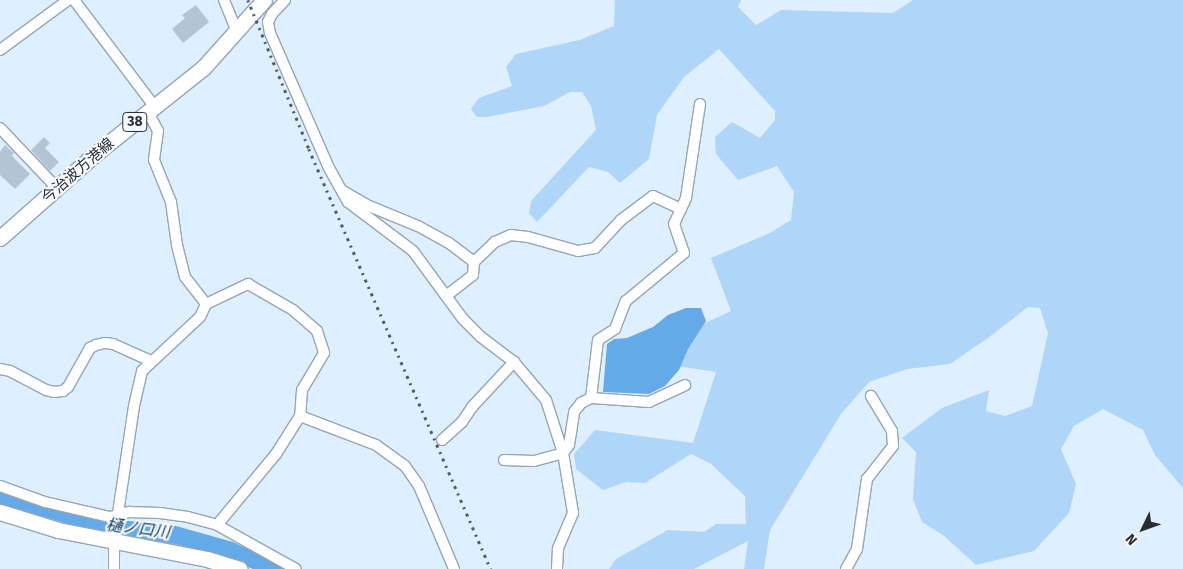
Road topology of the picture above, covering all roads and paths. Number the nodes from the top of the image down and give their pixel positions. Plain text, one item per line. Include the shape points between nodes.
1 (68, 0) edge
2 (74, 0) edge
3 (224, 0) edge
4 (264, 0) edge
5 (285, 0) edge
6 (237, 32) junction
7 (0, 50) edge
8 (700, 104) dead end
9 (151, 109) junction
10 (0, 128) edge
11 (58, 188) junction
12 (342, 190) junction
13 (681, 209) junction
14 (0, 238) edge
15 (474, 262) junction
16 (446, 296) junction
17 (206, 304) junction
18 (151, 362) junction
19 (514, 362) junction
20 (0, 369) edge
21 (685, 385) dead end
22 (871, 396) dead end
23 (591, 398) junction
24 (300, 416) junction
25 (442, 440) dead end
26 (563, 453) junction
27 (504, 460) dead end
28 (0, 486) edge
29 (0, 512) edge
30 (118, 517) junction
31 (217, 525) junction
32 (114, 537) junction
33 (114, 569) edge
34 (239, 569) edge
35 (296, 569) edge
36 (454, 569) edge
37 (557, 569) edge
38 (846, 569) edge

1 - 7 street
2 - 9 street
3 - 6 street
4 - 6 main road, 今治波方港線 / 38
5 - 12 street via 268,22 270,33 329,168
6 - 9 main road, 今治波方港線 / 38 via 204,67
8 - 13 street via 686,198
9 - 11 main road, 今治波方港線 / 38
9 - 17 street via 158,131 154,160 171,202 185,277
10 - 11 street
11 - 14 main road, 今治波方港線 / 38
12 - 15 street via 369,206 418,226
12 - 16 street via 348,202 413,252
13 - 15 street via 653,196 621,220 595,248 578,251 511,235 495,242
13 - 23 street via 674,224 684,253 626,301 615,329 598,340
15 - 16 street via 473,275
16 - 19 street via 462,319
17 - 18 street via 200,317
17 - 24 street via 248,284 293,310 317,331 324,353 302,390
18 - 20 street via 113,344 96,344 90,348 68,387 54,392
18 - 30 street via 138,381
19 - 25 street
19 - 26 street via 546,400
21 - 23 street via 649,402
22 - 38 street via 892,432 893,446 867,479 857,549
23 - 26 street via 574,412 570,445
24 - 31 street via 276,454
24 - 36 street via 376,445 406,466 419,486
26 - 27 street via 534,461
26 - 37 street via 573,513 558,549
28 - 30 street via 45,502
29 - 32 main road via 58,530
30 - 31 street via 130,512 160,512
30 - 32 street
31 - 35 street
32 - 33 street
32 - 34 main road

